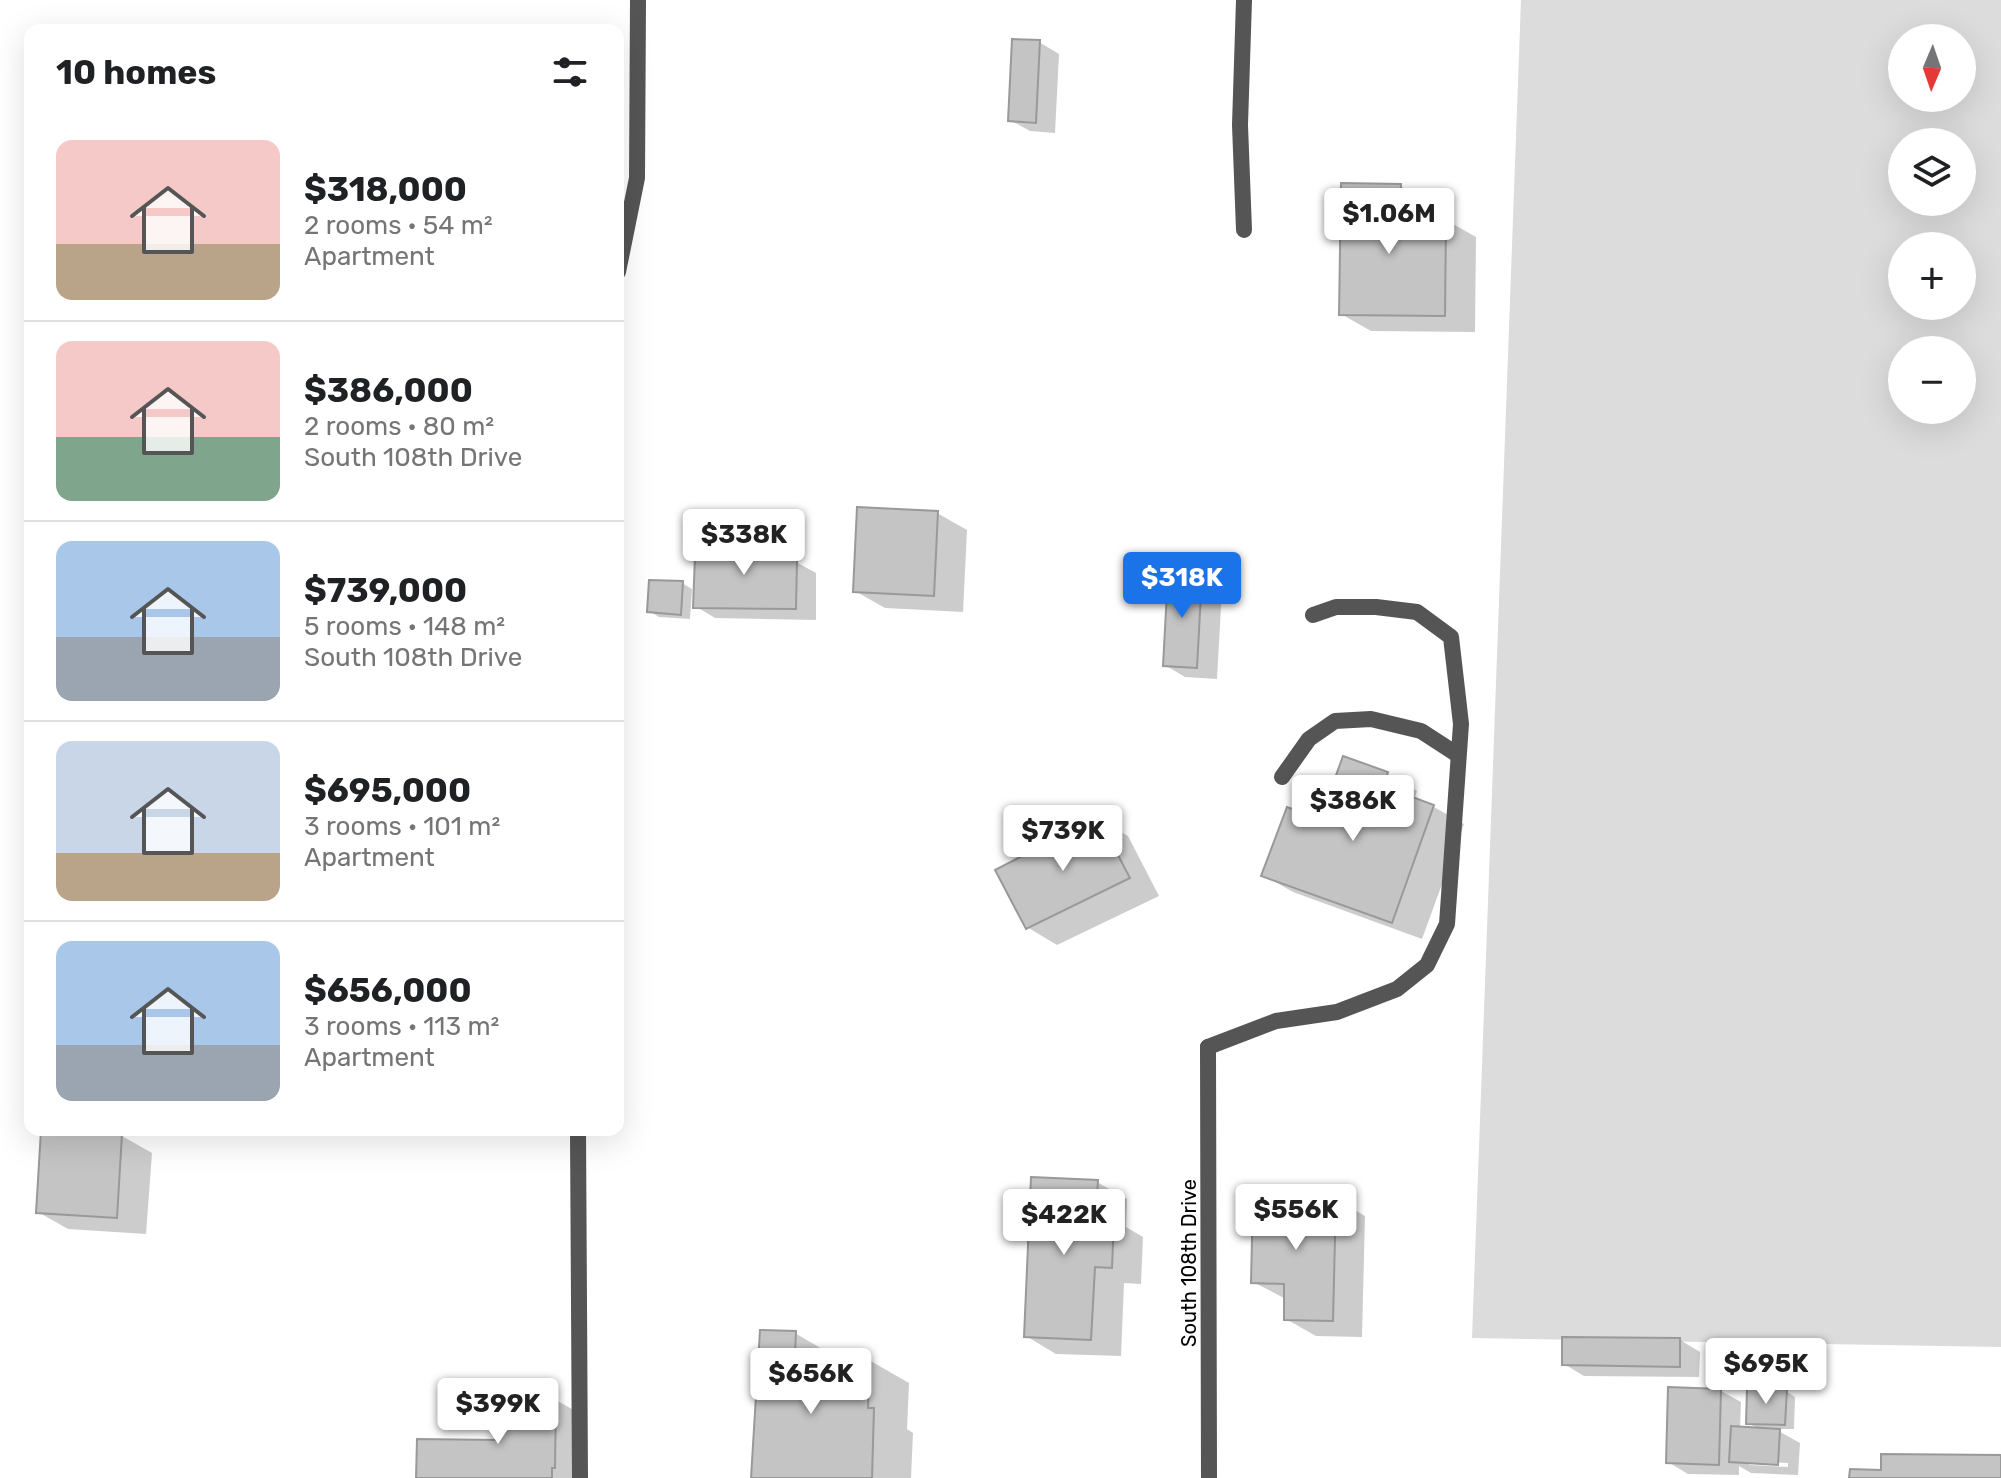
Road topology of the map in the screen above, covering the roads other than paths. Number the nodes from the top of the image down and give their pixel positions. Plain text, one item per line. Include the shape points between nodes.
1 (638, 0) edge
2 (1244, 0) edge
3 (1244, 230) dead end
4 (624, 242) edge
5 (1313, 615) dead end
6 (1458, 755) junction
7 (1282, 777) dead end
8 (578, 1136) edge
9 (580, 1478) edge
10 (1209, 1478) edge

1 - 4 street via 637,178
2 - 3 street
5 - 6 street via 1336,607 1417,612 1451,637 1461,724
6 - 7 street via 1421,731 1371,719 1335,721 1309,739
6 - 10 street, South 108th Drive via 1447,924 1427,965 1397,989 1337,1012 1276,1021 1208,1047
8 - 9 street

